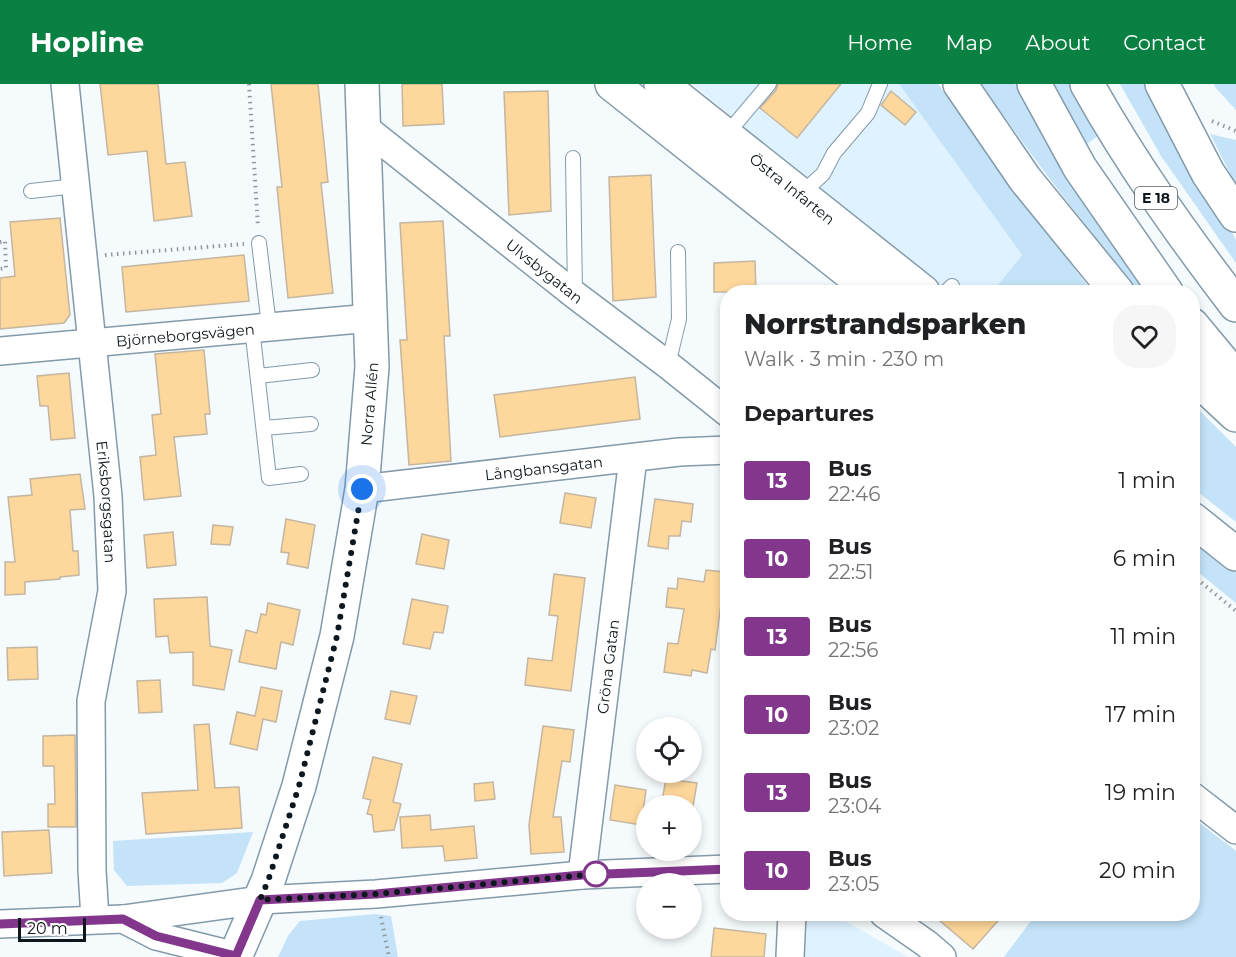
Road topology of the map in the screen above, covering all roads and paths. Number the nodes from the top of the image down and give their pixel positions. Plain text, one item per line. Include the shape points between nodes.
1 (66, 84) edge
2 (249, 84) edge
3 (362, 84) edge
4 (612, 84) edge
5 (661, 84) edge
6 (769, 84) edge
7 (880, 84) edge
8 (960, 84) edge
9 (1034, 84) edge
10 (1087, 84) edge
11 (1162, 84) edge
12 (364, 127) junction
13 (726, 135) junction
14 (573, 158) dead end
15 (76, 186) junction
16 (31, 191) dead end
17 (789, 206) junction
18 (1236, 215) edge
19 (0, 242) edge
20 (259, 243) junction
21 (678, 252) dead end
22 (82, 257) junction
23 (0, 269) edge
24 (867, 285) edge
25 (931, 285) edge
26 (1111, 285) edge
27 (1161, 285) edge
28 (575, 295) junction
29 (1236, 305) edge
30 (370, 318) junction
31 (261, 327) junction
32 (1200, 335) edge
33 (92, 344) junction
34 (0, 351) edge
35 (668, 365) junction
36 (312, 370) dead end
37 (258, 376) junction
38 (1236, 378) edge
39 (1200, 381) edge
40 (720, 407) edge
41 (1236, 415) edge
42 (311, 424) dead end
43 (264, 429) junction
44 (720, 450) edge
45 (633, 458) junction
46 (301, 474) dead end
47 (362, 489) junction
48 (1200, 525) edge
49 (1236, 554) edge
50 (1200, 582) edge
51 (1236, 611) edge
52 (1200, 802) edge
53 (1236, 831) edge
54 (720, 869) edge
55 (582, 875) junction
56 (376, 894) junction
57 (260, 900) junction
58 (95, 919) junction
59 (123, 919) junction
60 (792, 921) edge
61 (893, 921) edge
62 (0, 924) edge
63 (156, 936) junction
64 (179, 957) edge
65 (236, 957) edge
66 (389, 957) edge
67 (790, 957) edge
68 (942, 957) edge

1 - 15 street, Eriksborgsgatan via 65,133
2 - 20 path
3 - 12 main road, Norra Allén
4 - 17 main road, Östra Infarten
5 - 13 main road, Östra Infarten
6 - 13 lane
7 - 17 lane via 868,113 834,153 823,174
8 - 26 main road via 1025,179
9 - 27 main road, E 18 via 1080,168
10 - 29 main road, E 18 via 1166,212
11 - 18 main road via 1208,173
12 - 28 street, Ulvsbygatan
12 - 30 main road, Norra Allén
13 - 17 main road, Östra Infarten
14 - 28 lane
15 - 16 lane
15 - 22 street, Eriksborgsgatan
17 - 24 main road, Östra Infarten
17 - 25 main road, Östra Infarten
19 - 23 path via 5,241 6,268
20 - 22 path
20 - 31 lane
21 - 35 lane via 679,319
22 - 33 street, Eriksborgsgatan
28 - 35 street, Ulvsbygatan
30 - 31 street, Björneborgsvägen
30 - 47 main road, Norra Allén via 372,368
31 - 33 street, Björneborgsvägen
31 - 37 lane
32 - 38 main road
33 - 34 street, Björneborgsvägen
33 - 58 street, Eriksborgsgatan via 108,496 112,591 91,701
35 - 40 street, Ulvsbygatan
36 - 37 lane
37 - 43 lane
39 - 41 main road
42 - 43 lane
43 - 46 lane via 269,478
44 - 45 street, Långbansgatan
45 - 47 street, Långbansgatan
45 - 55 street, Gröna Gatan
47 - 57 main road, Norra Allén via 334,647 299,786
48 - 49 main road
50 - 51 path
52 - 53 street
54 - 55 street
55 - 56 street
56 - 57 street
56 - 66 path
57 - 59 street
57 - 65 main road, Norra Allén
58 - 59 street
58 - 62 street
59 - 63 street
60 - 67 street
61 - 68 street
63 - 64 street
63 - 65 street

